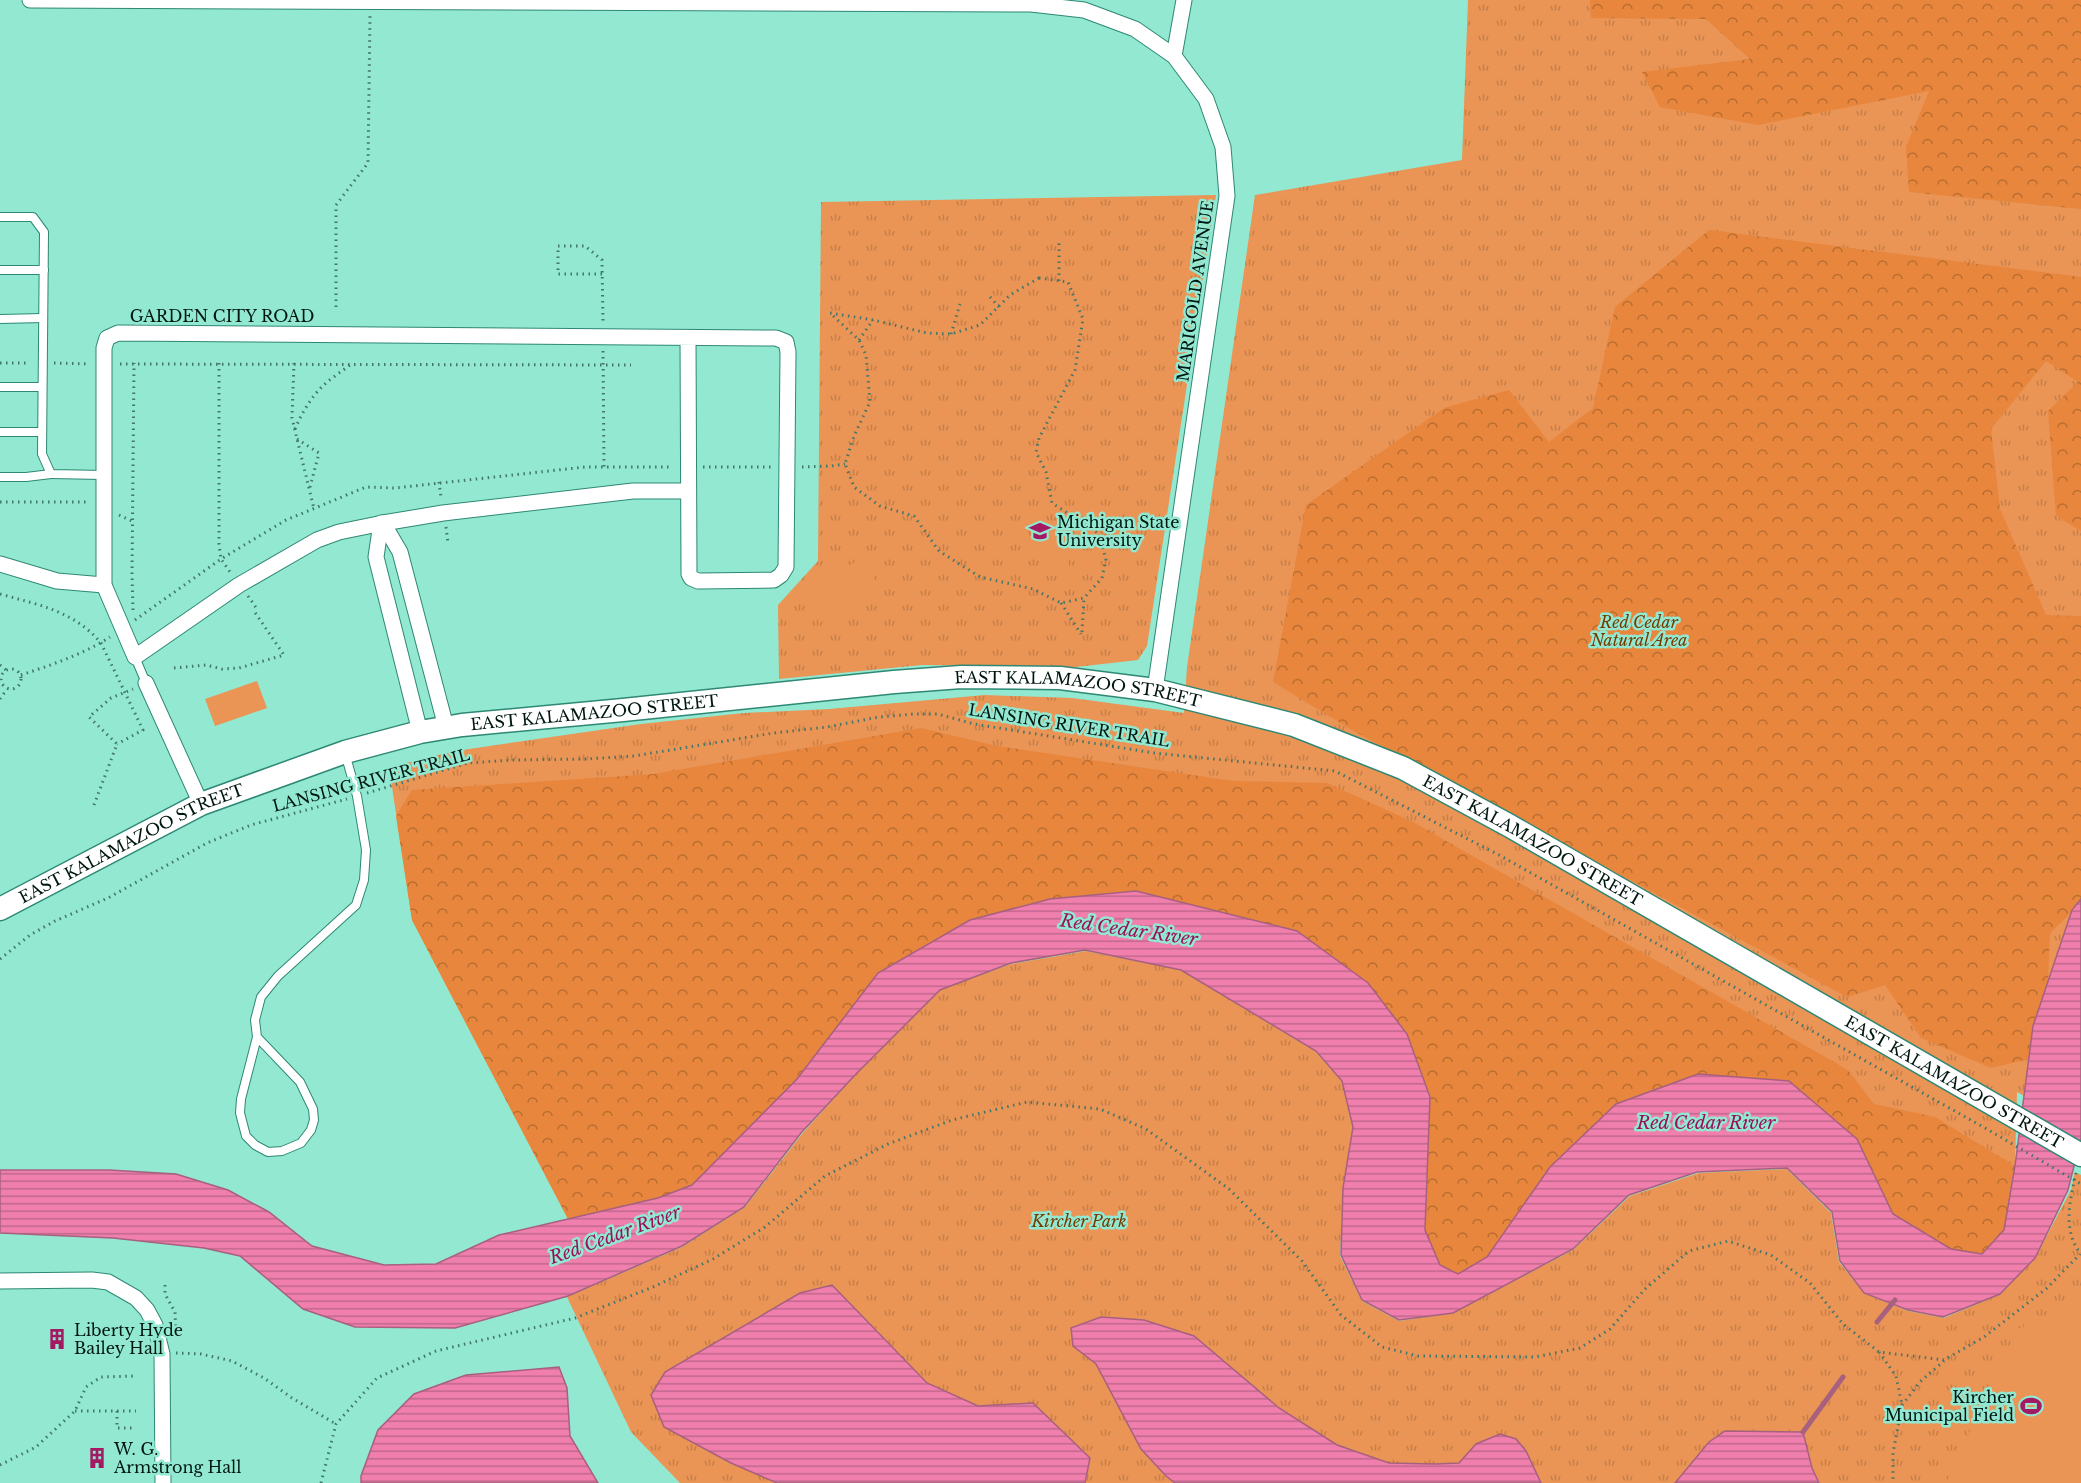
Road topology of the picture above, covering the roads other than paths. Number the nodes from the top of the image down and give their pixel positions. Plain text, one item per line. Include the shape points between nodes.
1 (30, 0) edge
2 (1184, 0) edge
3 (375, 1) edge
4 (1174, 56) junction
5 (0, 217) edge
6 (0, 270) edge
7 (44, 270) junction
8 (43, 318) junction
9 (0, 319) edge
10 (688, 338) junction
11 (0, 387) edge
12 (42, 387) junction
13 (0, 432) edge
14 (42, 432) junction
15 (51, 474) junction
16 (103, 475) junction
17 (0, 477) edge
18 (688, 491) junction
19 (382, 523) junction
20 (0, 564) edge
21 (104, 585) junction
22 (135, 657) junction
23 (146, 683) joint
24 (1155, 690) junction
25 (446, 727) junction
26 (420, 732) junction
27 (345, 752) junction
28 (201, 804) junction
29 (0, 909) edge
30 (257, 1037) junction
31 (2080, 1160) edge
32 (0, 1281) edge
33 (164, 1483) edge

1 - 3 street, MARIGOLD AVENUE
2 - 4 street
3 - 4 street, MARIGOLD AVENUE via 1031,4 1084,10 1135,28
4 - 24 street, MARIGOLD AVENUE via 1206,99 1224,147 1227,196
5 - 7 lane via 33,217 44,232
6 - 7 lane
7 - 8 lane
8 - 9 lane
8 - 12 lane
10 - 16 street, GARDEN CITY ROAD via 118,333 107,338 104,348
10 - 18 street
10 - 18 street, GARDEN CITY ROAD via 776,338 786,342 786,567 782,575 774,580 698,582 691,578
11 - 12 lane
12 - 14 lane
13 - 14 lane
14 - 15 lane via 42,454
15 - 16 lane
15 - 17 lane
16 - 21 street, GARDEN CITY ROAD
18 - 19 street via 633,491
19 - 22 street via 317,540 239,585
19 - 25 street via 400,552
19 - 26 street via 376,557
20 - 21 street via 57,582
21 - 22 street, GARDEN CITY ROAD
22 - 23 lane
23 - 28 street
24 - 25 street, EAST KALAMAZOO STREET via 1060,678 961,677
24 - 31 street, EAST KALAMAZOO STREET via 1294,725 1403,768 1972,1093
25 - 26 street, EAST KALAMAZOO STREET
26 - 27 street, EAST KALAMAZOO STREET
27 - 28 street, EAST KALAMAZOO STREET
27 - 30 lane via 366,850 364,880 356,904 278,976 261,997 255,1020
28 - 29 street, EAST KALAMAZOO STREET
30 - 30 lane via 300,1082 313,1109 311,1130 301,1143 282,1151 268,1152 255,1145 246,1136 240,1113
32 - 33 street via 108,1282 123,1288 147,1310 160,1342

